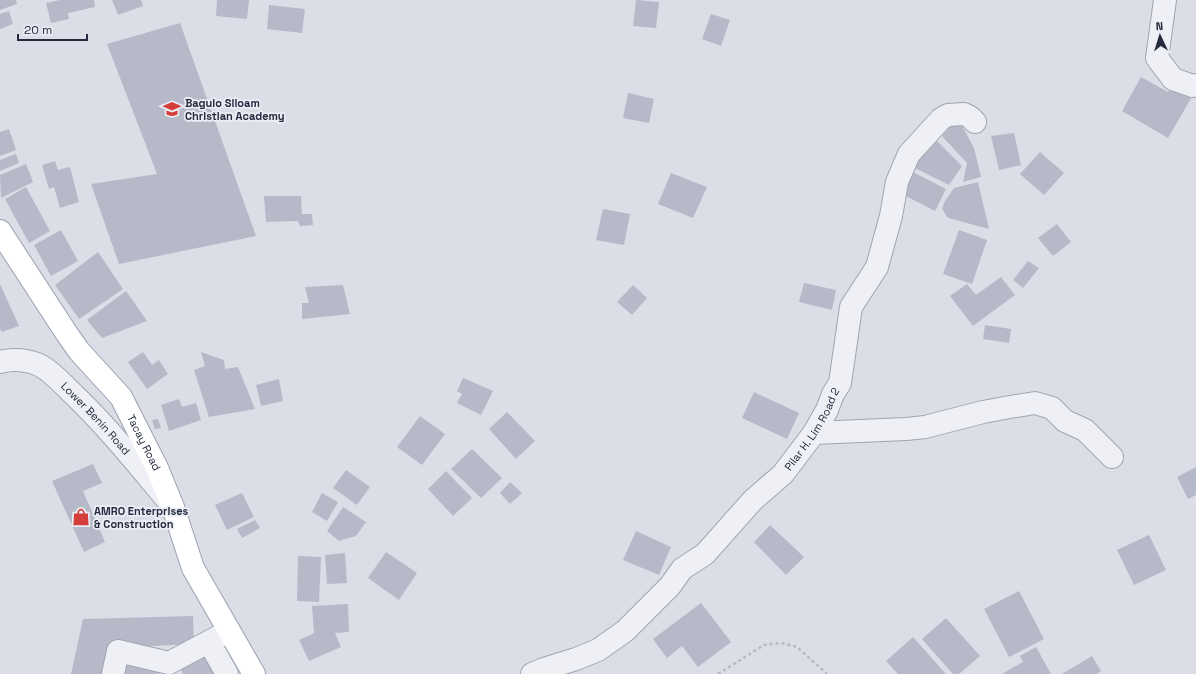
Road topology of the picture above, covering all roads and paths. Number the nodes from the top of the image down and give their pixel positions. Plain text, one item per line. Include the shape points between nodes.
1 (1165, 0) edge
2 (1196, 85) edge
3 (975, 122) dead end
4 (0, 231) edge
5 (0, 362) edge
6 (814, 433) junction
7 (1112, 457) dead end
8 (173, 507) junction
9 (229, 631) junction
10 (209, 642) junction
11 (172, 668) edge
12 (113, 674) edge
13 (227, 674) edge
14 (254, 674) edge
15 (532, 674) edge
16 (718, 674) edge
17 (827, 674) edge

1 - 2 street via 1157,58 1173,79
3 - 6 street, Pilar H. Lim Road 2 via 964,114 948,115 941,119 909,154 897,182 877,267 851,307 840,383
4 - 8 main road, Tacay Road via 67,334 121,397 157,468
5 - 8 street, Lower Benin Road via 27,361 42,366 88,408
6 - 7 street via 926,427 983,412 1035,403 1052,408 1065,421 1085,430
6 - 15 street, Pilar H. Lim Road 2 via 783,474 753,500 705,554 682,569 670,586 625,631 598,650
8 - 9 main road, Tacay Road via 193,568
9 - 10 street
9 - 14 main road, Tacay Road
10 - 11 street
10 - 13 street
11 - 12 street via 118,651
16 - 17 path via 764,645 781,643 797,647

